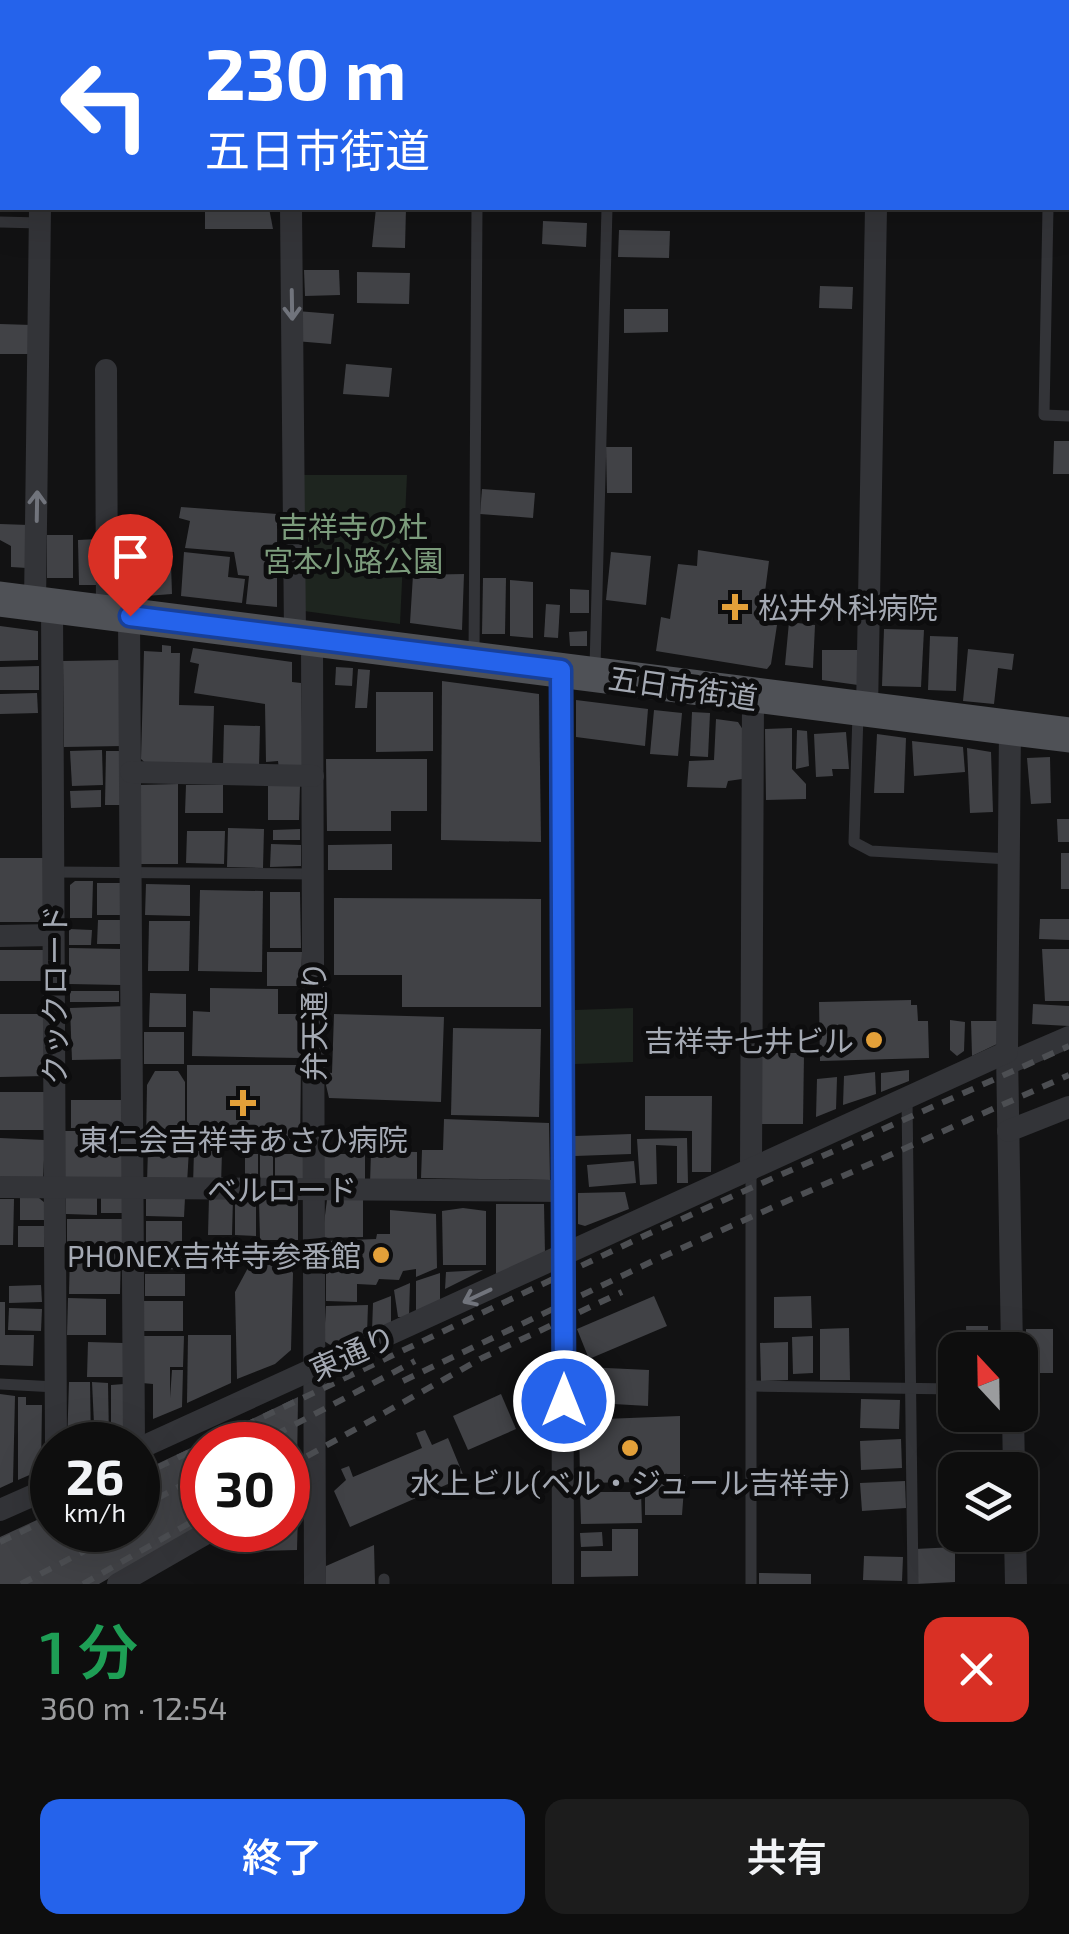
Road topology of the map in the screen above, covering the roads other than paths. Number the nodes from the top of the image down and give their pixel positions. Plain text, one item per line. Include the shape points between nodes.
1 (291, 210) edge
2 (477, 210) edge
3 (607, 210) edge
4 (876, 210) edge
5 (1048, 210) edge
6 (40, 215) edge
7 (0, 222) edge
8 (106, 370) dead end
9 (1069, 416) edge
10 (0, 599) edge
11 (43, 605) junction
12 (118, 614) junction
13 (304, 636) junction
14 (474, 659) junction
15 (578, 673) junction
16 (753, 696) junction
17 (862, 710) junction
18 (1010, 729) junction
19 (1069, 736) edge
20 (131, 772) junction
21 (312, 776) junction
22 (1012, 859) junction
23 (53, 872) junction
24 (132, 873) junction
25 (313, 874) junction
26 (54, 935) junction
27 (0, 936) edge
28 (1069, 1037) edge
29 (1006, 1058) junction
30 (906, 1096) junction
31 (1069, 1107) edge
32 (1008, 1131) junction
33 (751, 1169) junction
34 (0, 1188) edge
35 (55, 1188) junction
36 (136, 1188) junction
37 (314, 1190) junction
38 (564, 1191) junction
39 (565, 1254) junction
40 (1012, 1332) edge
41 (314, 1368) junction
42 (0, 1384) edge
43 (56, 1386) junction
44 (752, 1386) junction
45 (913, 1388) junction
46 (938, 1389) edge
47 (56, 1422) edge
48 (136, 1422) edge
49 (160, 1436) edge
50 (314, 1471) junction
51 (310, 1473) edge
52 (30, 1497) edge
53 (0, 1510) edge
54 (180, 1548) edge
55 (1015, 1552) edge
56 (118, 1584) edge
57 (315, 1584) edge
58 (563, 1584) edge
59 (751, 1584) edge
60 (913, 1584) edge
61 (1016, 1584) edge

1 -> 13 street, 弁天通り
2 - 14 lane
3 - 15 lane
4 - 17 street
5 - 9 lane via 1044,415
6 - 7 lane
11 -> 6 street, クックロード
8 - 12 street
10 - 11 main road, 五日市街道
11 - 12 main road, 五日市街道
11 - 23 street, クックロード
12 - 13 main road, 五日市街道
12 - 20 street
13 - 14 main road, 五日市街道
13 - 21 street, 弁天通り
14 - 15 main road, 五日市街道
15 - 16 main road, 五日市街道
15 - 38 street
16 - 17 main road, 五日市街道
16 - 33 street
17 - 18 main road, 五日市街道
17 - 22 lane via 854,842 872,851
18 - 19 main road, 五日市街道
18 - 22 street
20 - 21 street
20 - 24 street
21 - 25 street, 弁天通り
22 - 29 street
23 - 24 lane
23 - 26 street, クックロード
24 - 25 lane
24 - 36 street
25 - 37 street, 弁天通り
26 - 27 street
26 - 35 street, クックロード
28 - 29 street, 東通り
29 - 30 street, 東通り
29 - 32 street
30 - 33 street, 東通り
30 - 45 lane
31 - 32 street
32 - 40 street
33 - 39 street, 東通り
33 - 44 lane
34 - 35 street, ベルロード
35 - 36 street, ベルロード
35 - 43 street, クックロード
36 - 37 street, ベルロード
36 - 48 street
37 - 38 street, ベルロード
37 - 41 street, 弁天通り
38 - 39 street
39 -> 41 street, 東通り
39 - 58 street
41 - 49 street, 東通り
41 - 50 street, 弁天通り
42 - 43 lane
43 - 47 street, クックロード
44 - 45 lane
44 - 59 lane
45 - 46 lane
45 - 60 lane
50 - 51 street
50 - 57 street, 弁天通り
52 - 53 street
54 - 56 street
55 - 61 street

